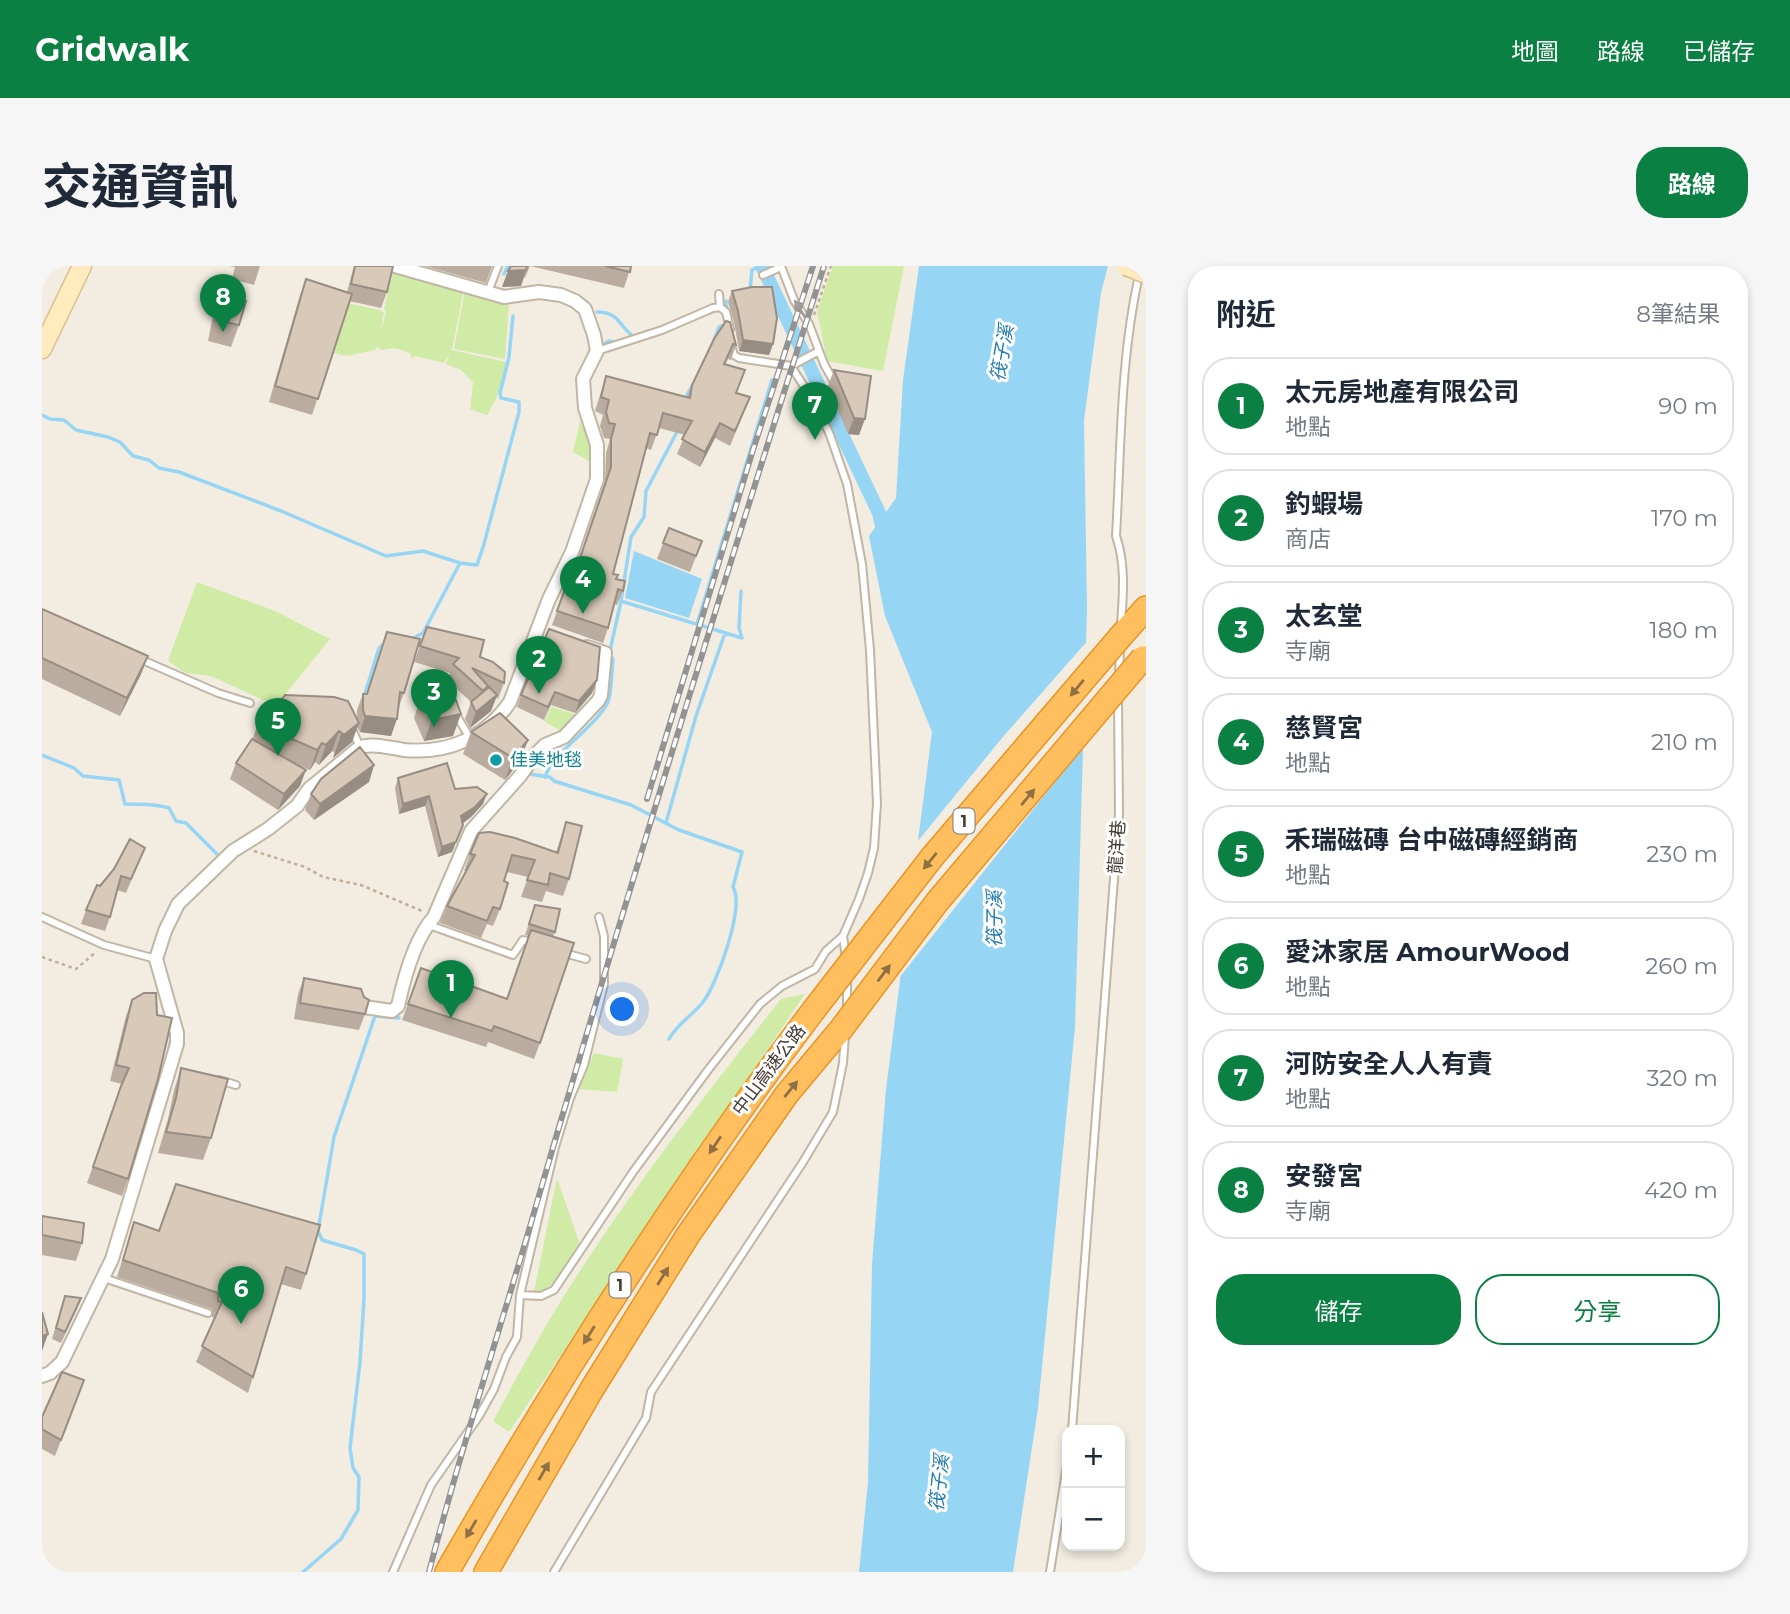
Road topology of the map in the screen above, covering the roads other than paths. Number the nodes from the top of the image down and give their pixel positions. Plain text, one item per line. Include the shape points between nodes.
1 (82, 266) edge
2 (395, 266) edge
3 (498, 266) edge
4 (781, 266) edge
5 (1126, 266) edge
6 (1141, 266) edge
7 (1146, 274) edge
8 (763, 275) dead end
9 (488, 292) junction
10 (42, 349) edge
11 (597, 351) junction
12 (818, 351) junction
13 (791, 366) junction
14 (834, 382) edge
15 (1146, 608) edge
16 (571, 641) edge
17 (135, 656) edge
18 (1144, 656) edge
19 (422, 682) dead end
20 (250, 704) dead end
21 (350, 720) edge
22 (470, 738) junction
23 (360, 747) junction
24 (599, 916) dead end
25 (42, 917) edge
26 (431, 920) junction
27 (842, 936) junction
28 (548, 948) edge
29 (561, 952) edge
30 (156, 959) junction
31 (586, 959) dead end
32 (364, 1007) edge
33 (171, 1065) junction
34 (184, 1069) edge
35 (210, 1077) edge
36 (236, 1085) dead end
37 (104, 1278) junction
38 (520, 1295) junction
39 (208, 1312) dead end
40 (42, 1376) edge
41 (1072, 1425) edge
42 (1063, 1488) edge
43 (393, 1572) edge
44 (447, 1572) edge
45 (485, 1572) edge
46 (554, 1572) edge
47 (1050, 1572) edge

1 - 10 main road
2 - 9 street
3 - 9 lane
4 - 8 lane
12 -> 4 lane
5 - 7 main road, bridge
6 - 41 lane, 龍洋巷 via 1119,439 1116,536 1124,587 1118,690 1119,813
9 - 11 street via 504,297 538,292 575,301 585,309
11 - 13 lane via 662,330 720,301 730,324 734,355
11 - 22 street via 583,379 585,408 597,445 597,479 572,552 548,598 542,631 510,702
12 - 13 lane
12 - 14 lane
13 - 27 lane via 816,405 847,484 862,564 870,650 877,803 874,848
15 -> 44 highway, 中山高速公路 / 1, bridge via 933,856 744,1103 541,1410
16 - 26 street via 605,653 598,701 564,737 535,755 471,831
17 - 20 lane
45 -> 18 highway, 中山高速公路 / 1, bridge via 688,1235 787,1094 937,902
19 - 22 lane via 444,693
21 - 23 lane
22 - 23 street via 445,749
23 - 30 street via 309,789 297,806 194,885 178,904
24 - 38 lane via 604,936 604,984 584,1065 555,1147
25 - 30 lane via 104,945
26 - 28 lane via 513,955 523,940
26 - 32 street via 404,978 396,1010
27 - 38 lane via 815,969 760,1004 633,1172 554,1290 541,1296
27 - 46 lane via 847,1013 843,1063 832,1112 651,1392 646,1418
29 - 31 lane
30 - 33 street via 177,1033
33 - 34 lane
33 - 37 street
35 - 36 lane
37 - 39 lane
37 - 40 street via 62,1362
38 - 43 lane via 517,1338 494,1389 431,1485
42 - 47 lane

